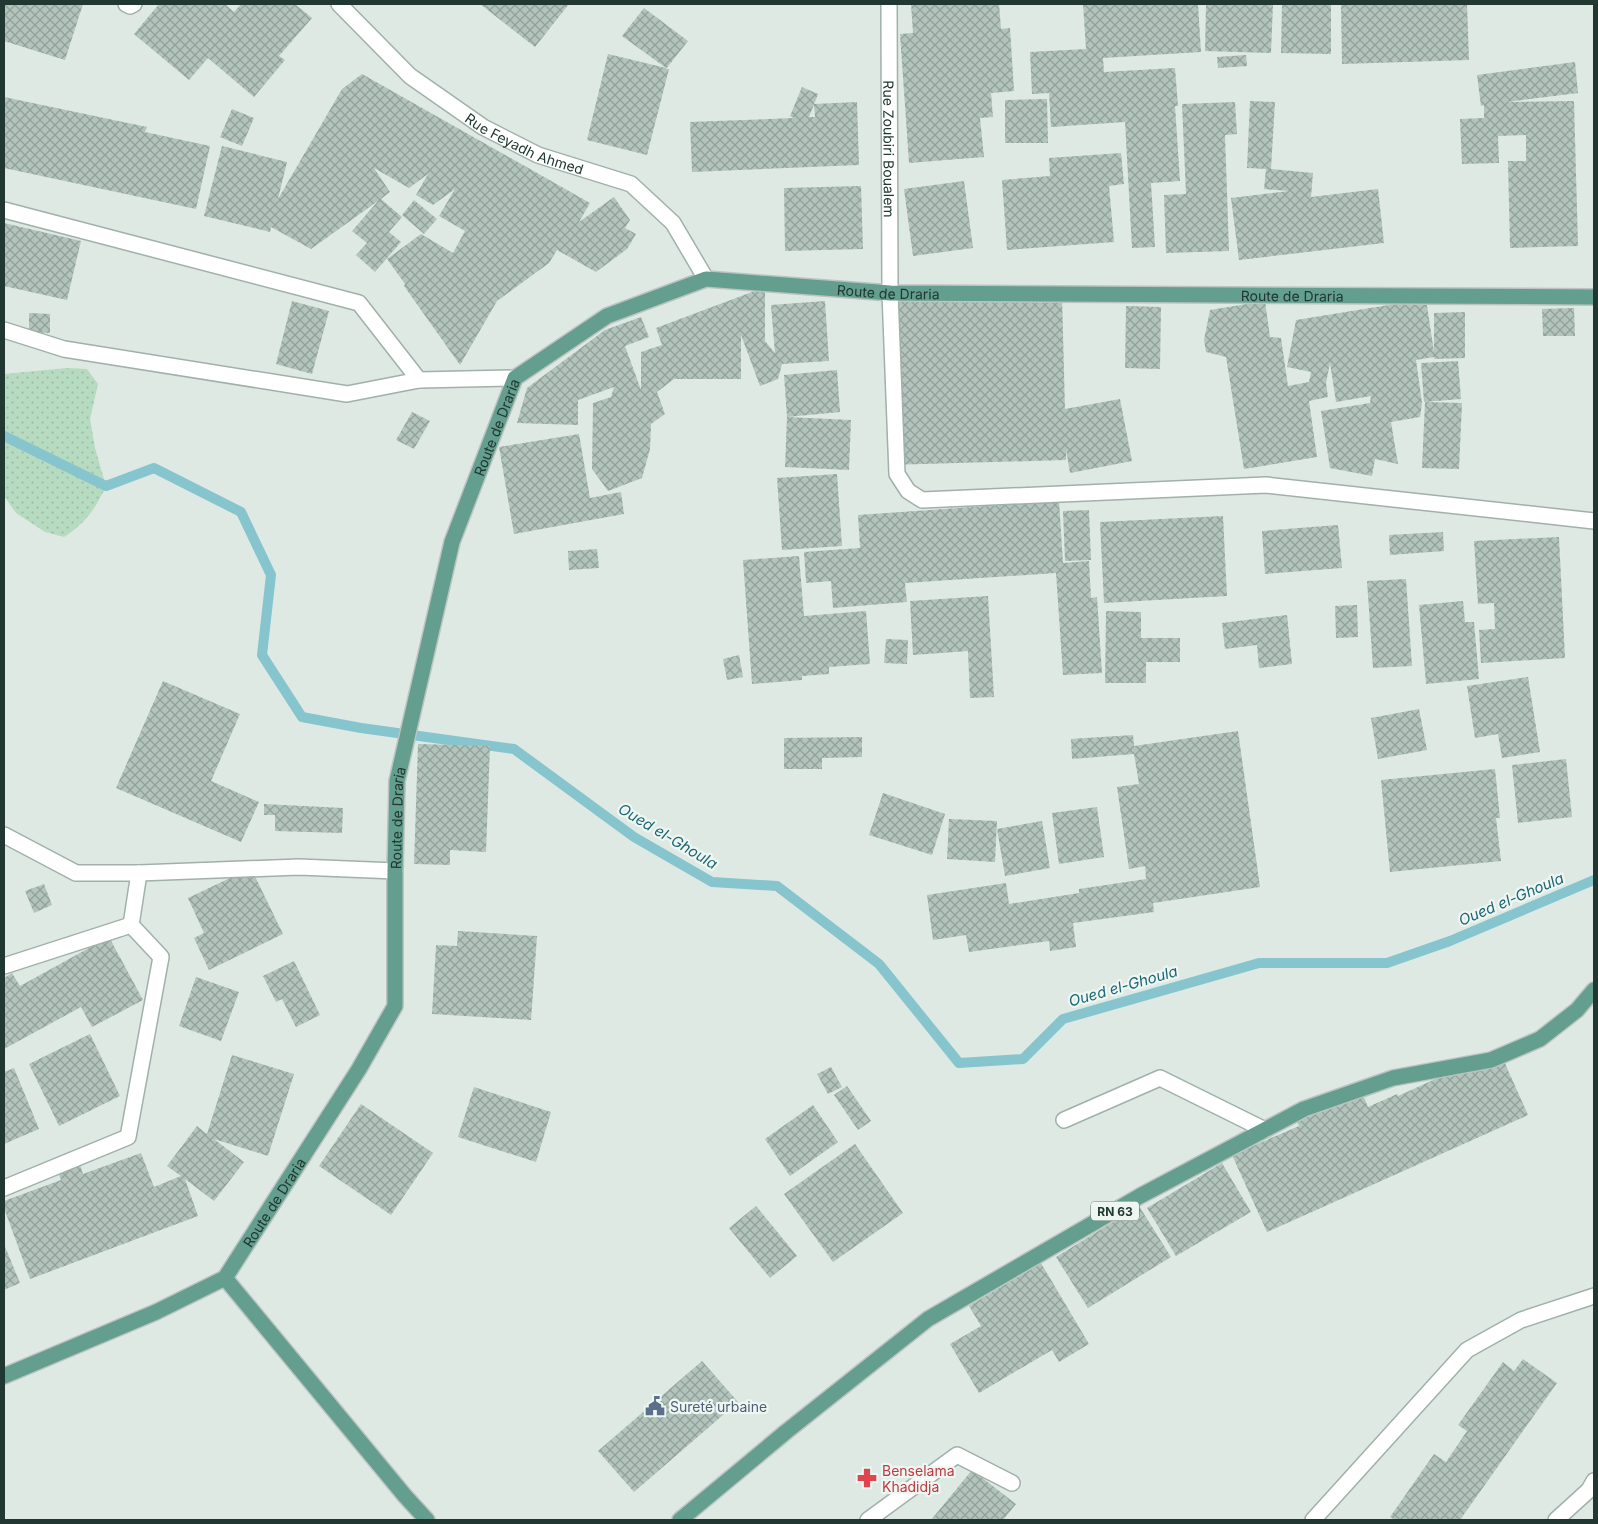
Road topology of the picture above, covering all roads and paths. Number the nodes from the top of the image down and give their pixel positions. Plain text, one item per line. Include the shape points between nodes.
1 (126, 4) edge
2 (134, 4) edge
3 (339, 4) edge
4 (889, 4) edge
5 (4, 210) edge
6 (706, 279) junction
7 (890, 293) junction
8 (1594, 297) edge
9 (4, 330) edge
10 (515, 378) junction
11 (419, 380) junction
12 (1594, 521) edge
13 (4, 835) edge
14 (395, 871) junction
15 (140, 873) junction
16 (131, 925) junction
17 (4, 966) edge
18 (1594, 990) edge
19 (1064, 1120) dead end
20 (1264, 1130) junction
21 (4, 1188) edge
22 (225, 1278) junction
23 (1594, 1296) edge
24 (4, 1376) edge
25 (1594, 1481) edge
26 (1012, 1483) dead end
27 (427, 1520) edge
28 (680, 1520) edge
29 (868, 1520) edge
30 (1313, 1520) edge
31 (1556, 1520) edge

1 - 2 street
3 - 6 street, Rue Feyadh Ahmed via 410,76 483,128 538,155 630,184 673,223
4 - 7 street, Rue Zoubiri Boualem
5 - 11 street via 359,304
6 - 7 main road, Route de Draria
6 - 10 main road, Route de Draria via 606,316
7 - 8 main road, Route de Draria
7 - 12 street, Rue Zoubiri Boualem via 897,474 908,491 922,500 1266,486
9 - 11 street via 64,348 347,394
10 - 11 street
10 - 14 main road, Route de Draria via 452,542 397,781
13 - 15 street via 76,873
14 - 15 street via 299,866
14 - 22 main road, Route de Draria via 396,1006
15 - 16 street
16 - 17 street
16 - 21 street via 161,957 128,1137
18 - 20 main road, RN 63 via 1577,1010 1540,1039 1491,1060 1393,1078 1304,1109
19 - 20 street via 1160,1078
20 - 28 main road, RN 63 via 1140,1196 928,1320
22 - 24 main road via 156,1312
22 - 27 main road
23 - 30 street via 1521,1320 1467,1350
25 - 31 street via 1589,1490
26 - 29 street via 957,1455

